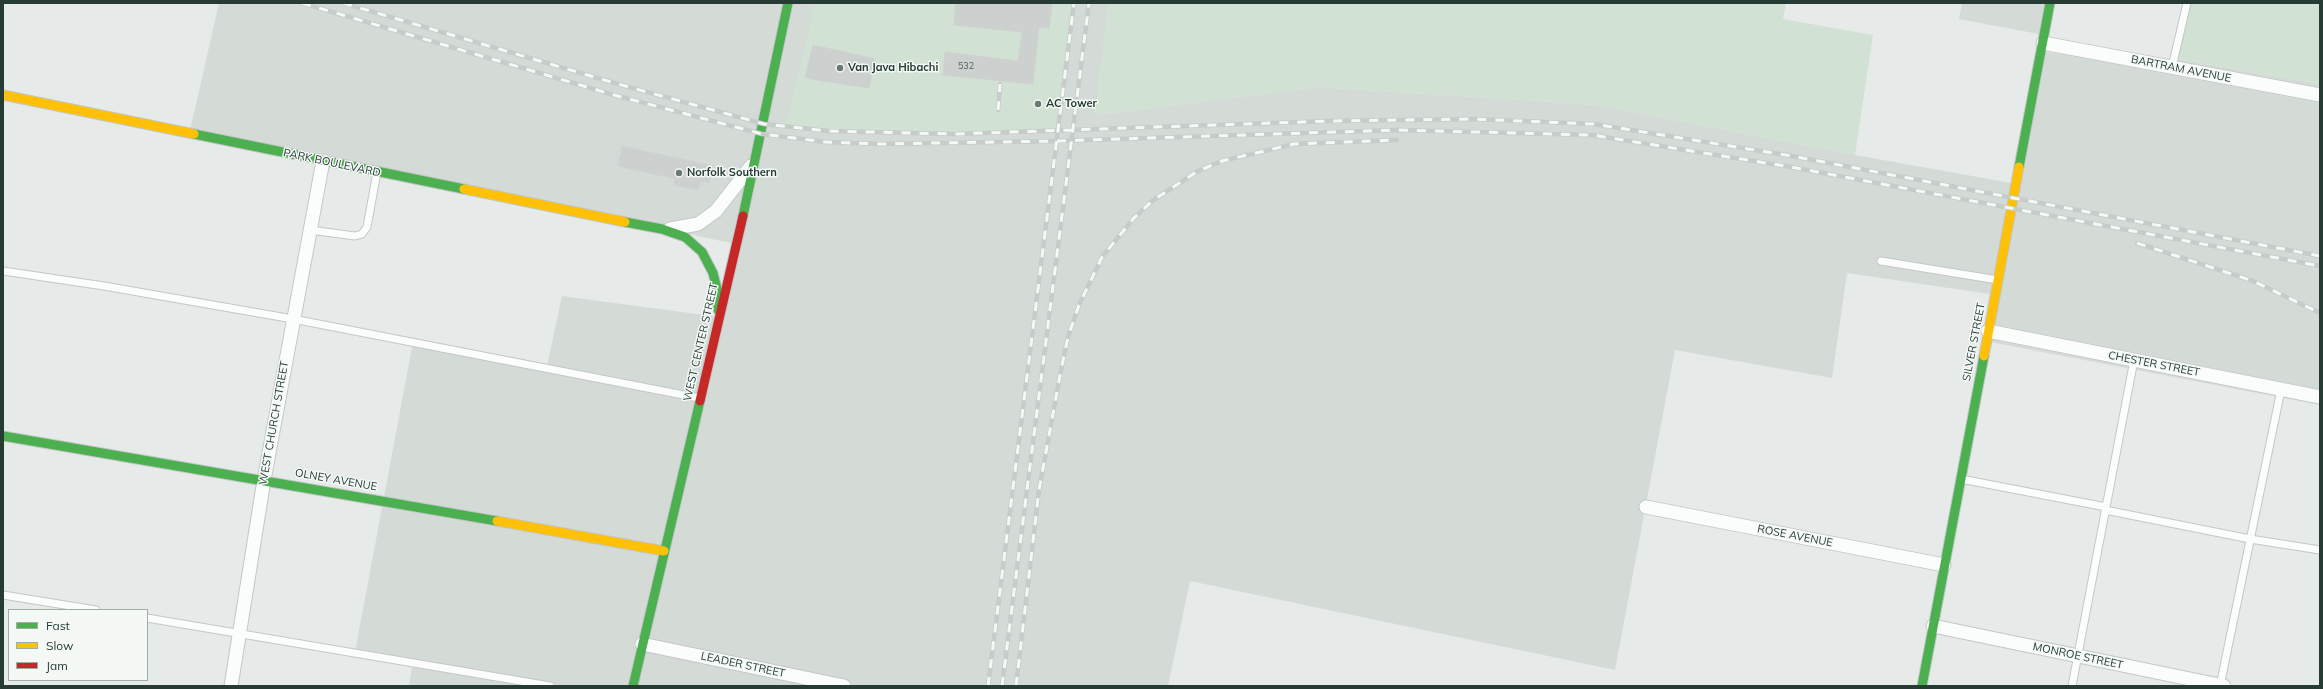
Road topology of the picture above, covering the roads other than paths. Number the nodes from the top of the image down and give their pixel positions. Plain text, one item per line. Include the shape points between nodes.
1 (788, 3) edge
2 (2050, 3) edge
3 (2186, 3) edge
4 (2043, 43) junction
5 (2172, 67) junction
6 (2320, 94) edge
7 (3, 96) edge
8 (757, 157) junction
9 (323, 161) junction
10 (377, 172) junction
11 (662, 229) junction
12 (310, 230) junction
13 (1881, 261) dead end
14 (3, 271) edge
15 (1998, 280) junction
16 (719, 317) junction
17 (294, 320) junction
18 (1988, 331) junction
19 (2134, 360) junction
20 (2281, 390) junction
21 (2320, 397) edge
22 (700, 398) junction
23 (3, 436) edge
24 (1960, 479) junction
25 (264, 480) junction
26 (1646, 507) dead end
27 (2106, 508) junction
28 (2250, 539) junction
29 (2320, 550) edge
30 (664, 551) junction
31 (1944, 566) junction
32 (3, 595) edge
33 (90, 609) edge
34 (148, 618) edge
35 (1933, 626) junction
36 (240, 633) junction
37 (642, 644) junction
38 (2078, 656) junction
39 (231, 686) edge
40 (550, 686) edge
41 (633, 686) edge
42 (844, 686) edge
43 (1922, 686) edge
44 (2072, 686) edge
45 (2221, 686) edge

1 - 8 street, WEST CENTER STREET
2 - 4 street, SILVER STREET
3 - 5 lane
4 - 5 street, BARTRAM AVENUE
4 - 15 street, SILVER STREET
5 - 6 street, BARTRAM AVENUE
7 - 9 street, PARK BOULEVARD
8 - 11 street, PARK BOULEVARD via 716,211 698,224 680,229
8 - 16 street, WEST CENTER STREET
9 - 10 street, PARK BOULEVARD
9 - 12 street, WEST CHURCH STREET
10 - 11 street, PARK BOULEVARD
10 - 12 lane via 367,227 362,234 355,236
11 - 16 street, PARK BOULEVARD via 685,237 702,252 713,273
12 - 17 street, WEST CHURCH STREET
13 - 15 lane
14 - 17 lane
15 - 18 street, SILVER STREET
16 - 22 street, WEST CENTER STREET
17 - 22 lane
17 - 25 street, WEST CHURCH STREET
18 - 19 street, CHESTER STREET
18 - 24 street, SILVER STREET
19 - 20 street, CHESTER STREET
19 - 27 lane
20 - 21 street, CHESTER STREET
20 - 28 lane
22 - 30 street, WEST CENTER STREET
23 - 25 street, OLNEY AVENUE
24 - 27 lane
24 - 31 street, SILVER STREET
25 - 30 street, OLNEY AVENUE
25 - 36 street, WEST CHURCH STREET
26 - 31 street, ROSE AVENUE
27 - 28 lane
27 - 38 lane
28 - 29 lane
28 - 45 lane
30 - 37 street, WEST CENTER STREET
31 - 35 street, SILVER STREET
32 - 33 lane
34 - 36 lane
35 - 38 street, MONROE STREET
35 - 43 street, SILVER STREET
36 - 39 street, WEST CHURCH STREET
36 - 40 lane
37 - 41 street, WEST CENTER STREET
37 - 42 street, LEADER STREET
38 - 44 lane
38 - 45 street, MONROE STREET

